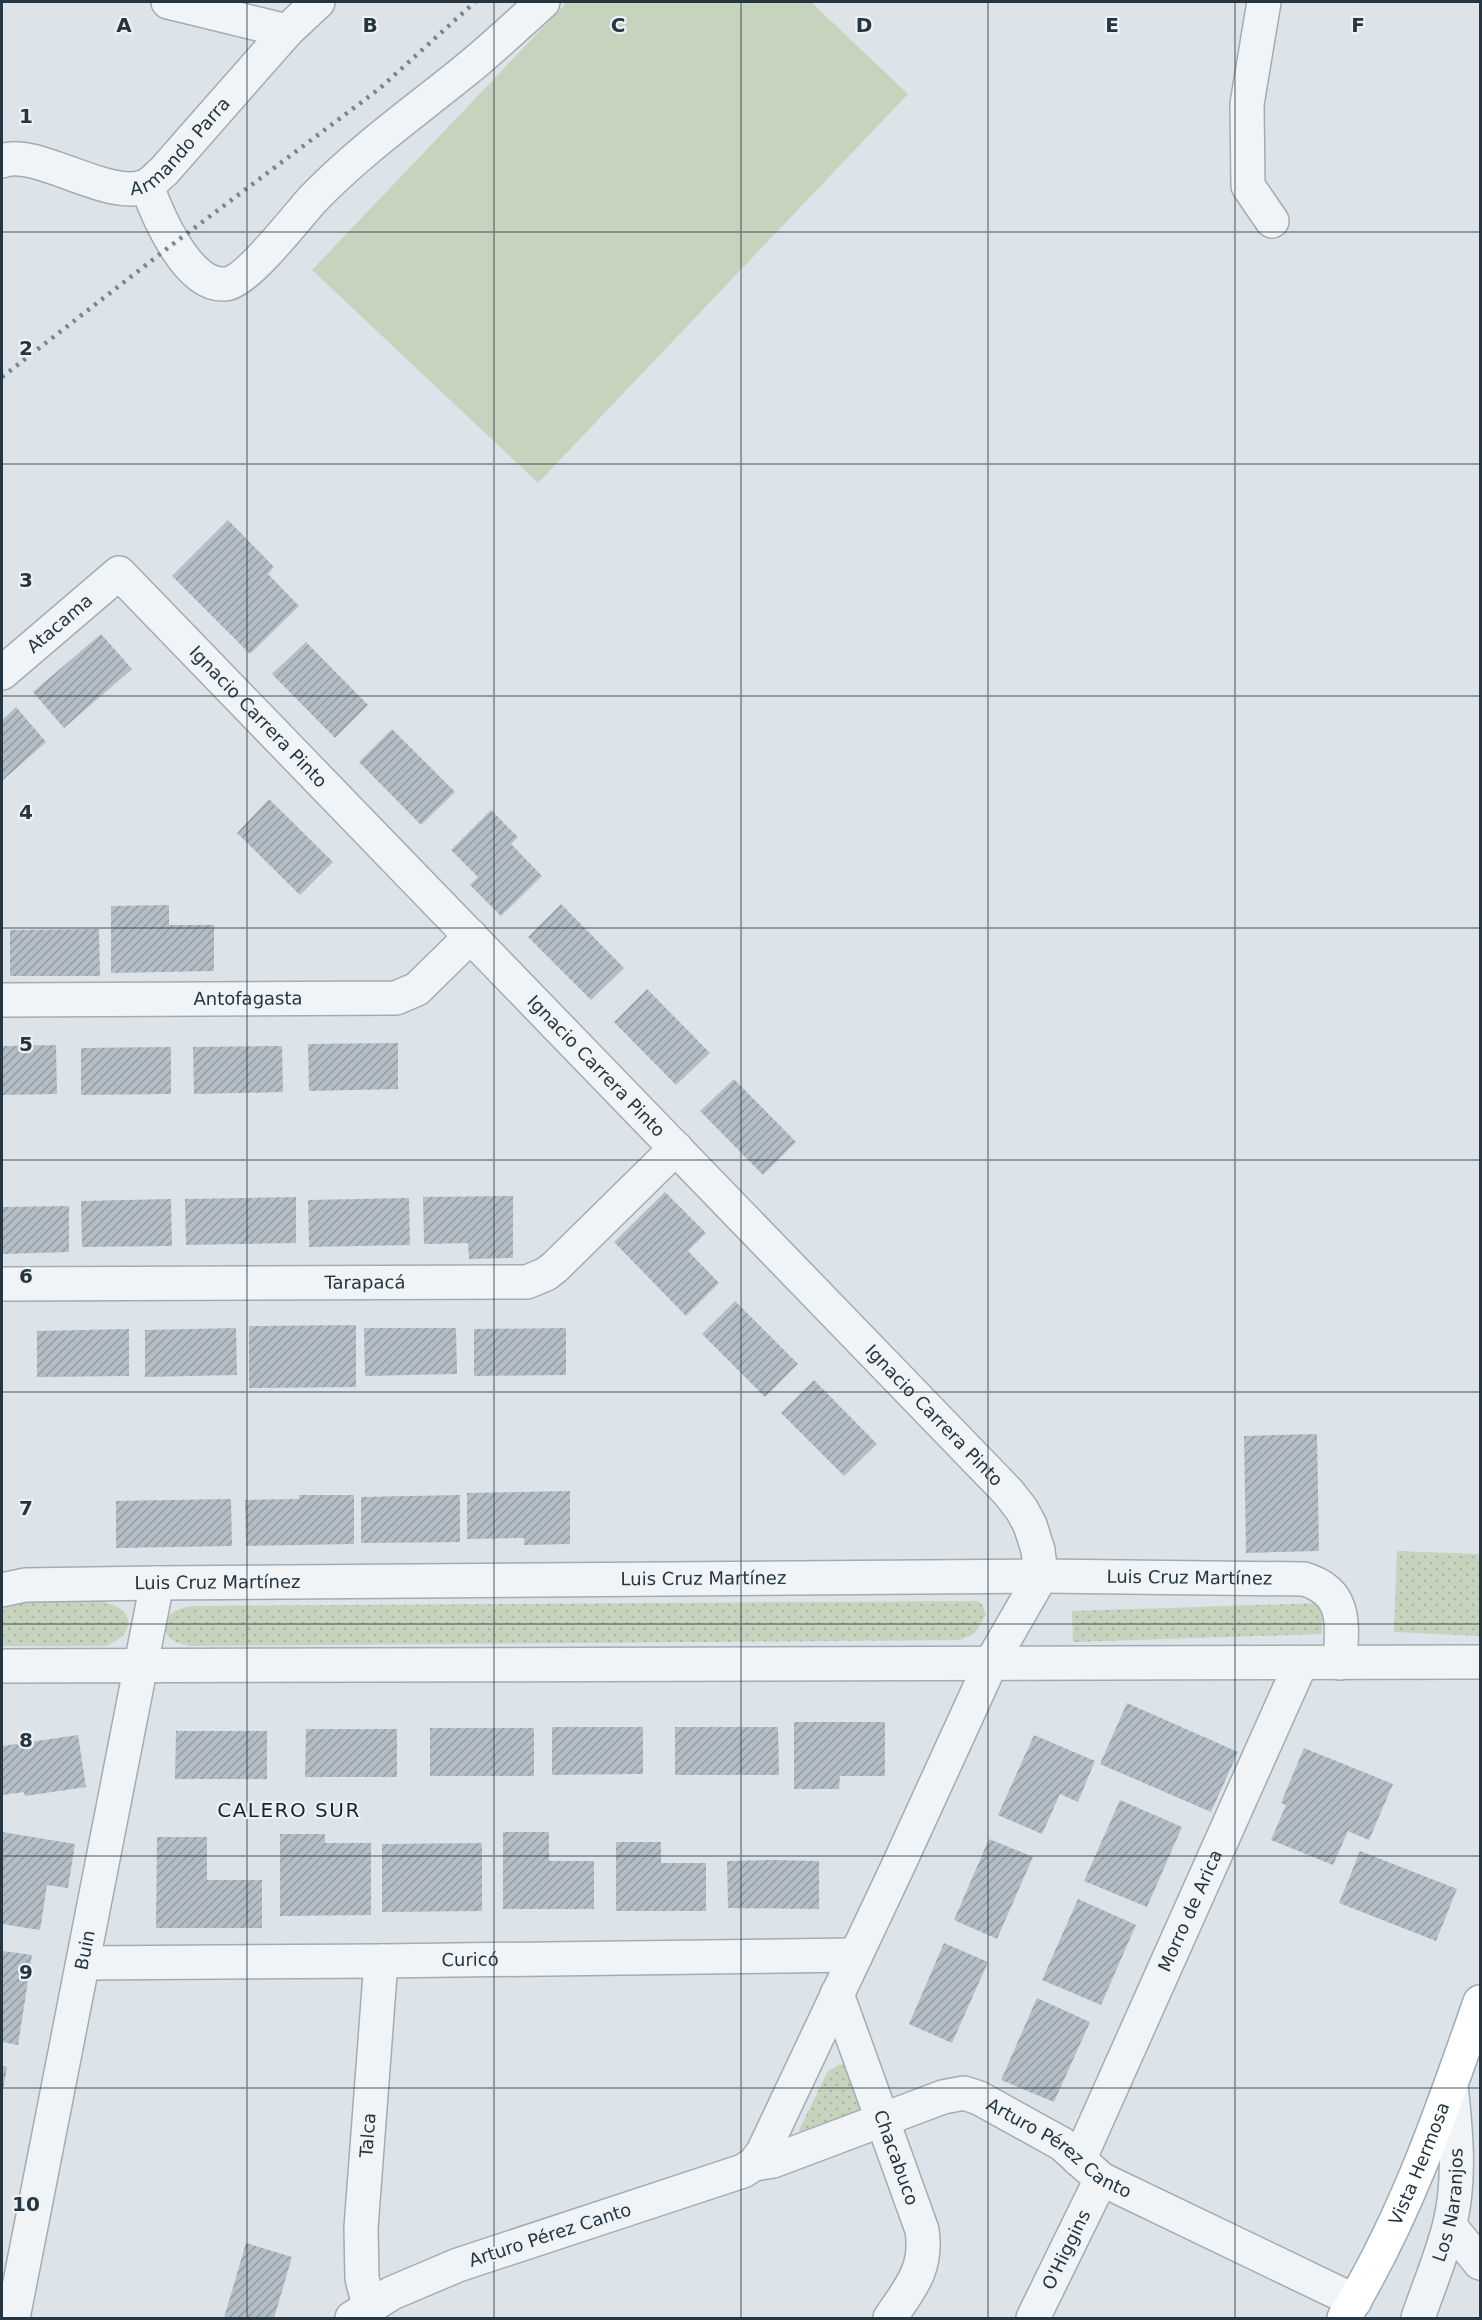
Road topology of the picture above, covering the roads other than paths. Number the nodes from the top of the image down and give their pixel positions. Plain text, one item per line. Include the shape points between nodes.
1 (168, 2) edge
2 (318, 2) edge
3 (543, 2) edge
4 (1264, 2) edge
5 (287, 31) junction
6 (2, 161) edge
7 (147, 186) junction
8 (1272, 221) dead end
9 (119, 573) joint
10 (2, 674) edge
11 (471, 936) junction
12 (2, 1000) edge
13 (676, 1148) junction
14 (2, 1284) edge
15 (1041, 1576) junction
16 (157, 1583) junction
17 (2, 1590) edge
18 (1480, 1662) edge
19 (991, 1663) junction
20 (1301, 1663) junction
21 (1340, 1663) junction
22 (141, 1665) junction
23 (2, 1666) edge
24 (856, 1955) junction
25 (381, 1961) junction
26 (83, 1962) junction
27 (837, 1994) junction
28 (1480, 2002) edge
29 (1451, 2085) junction
30 (882, 2120) junction
31 (754, 2164) junction
32 (1090, 2169) junction
33 (1449, 2226) junction
34 (1480, 2263) edge
35 (1349, 2310) edge
36 (361, 2312) edge
37 (13, 2319) edge
38 (890, 2319) edge
39 (1033, 2319) edge
40 (1418, 2319) edge

1 - 5 street
2 - 5 street, Armando Parra
3 - 7 street via 368,148 234,282 208,281 186,261 165,230
4 - 8 street via 1247,104 1248,186
5 - 7 street, Armando Parra
6 - 7 street, Armando Parra via 9,158 29,162 126,190
9 - 10 street, Atacama
9 - 11 street, Ignacio Carrera Pinto
11 - 12 street, Antofagasta via 417,989 396,998
11 - 13 street, Ignacio Carrera Pinto
13 - 14 street, Tarapacá via 546,1274 528,1282
13 - 15 street, Ignacio Carrera Pinto via 1008,1492 1030,1525
15 - 16 street, Luis Cruz Martínez
15 - 19 street
15 - 21 street, Luis Cruz Martínez via 1315,1583 1325,1588 1338,1604 1342,1625
16 - 17 street, Luis Cruz Martínez via 25,1585
16 - 22 street, Buin
18 - 21 street
19 - 20 street
19 - 22 street
19 - 24 street
20 - 21 street
20 - 32 street, Morro de Arica
22 - 23 street
22 - 26 street, Buin
24 - 25 street, Curicó
24 - 27 street
25 - 26 street, Curicó
25 - 36 street, Talca via 361,2228
26 - 37 street, Buin
27 - 30 street, Chacabuco
27 - 31 street
28 - 29 main road, Vista Hermosa
29 - 33 street, Los Naranjos via 1456,2167
29 - 35 main road, Vista Hermosa via 1410,2192
30 - 31 street, Arturo Pérez Canto via 772,2161
30 - 32 street, Arturo Pérez Canto via 953,2094 971,2095 1062,2144
30 - 38 street, Chacabuco via 924,2245 920,2271
31 - 36 street, Arturo Pérez Canto via 743,2171 458,2265 408,2285
32 - 35 street, Arturo Pérez Canto
32 - 39 street, O'Higgins
33 - 34 street
33 - 40 street, Los Naranjos

